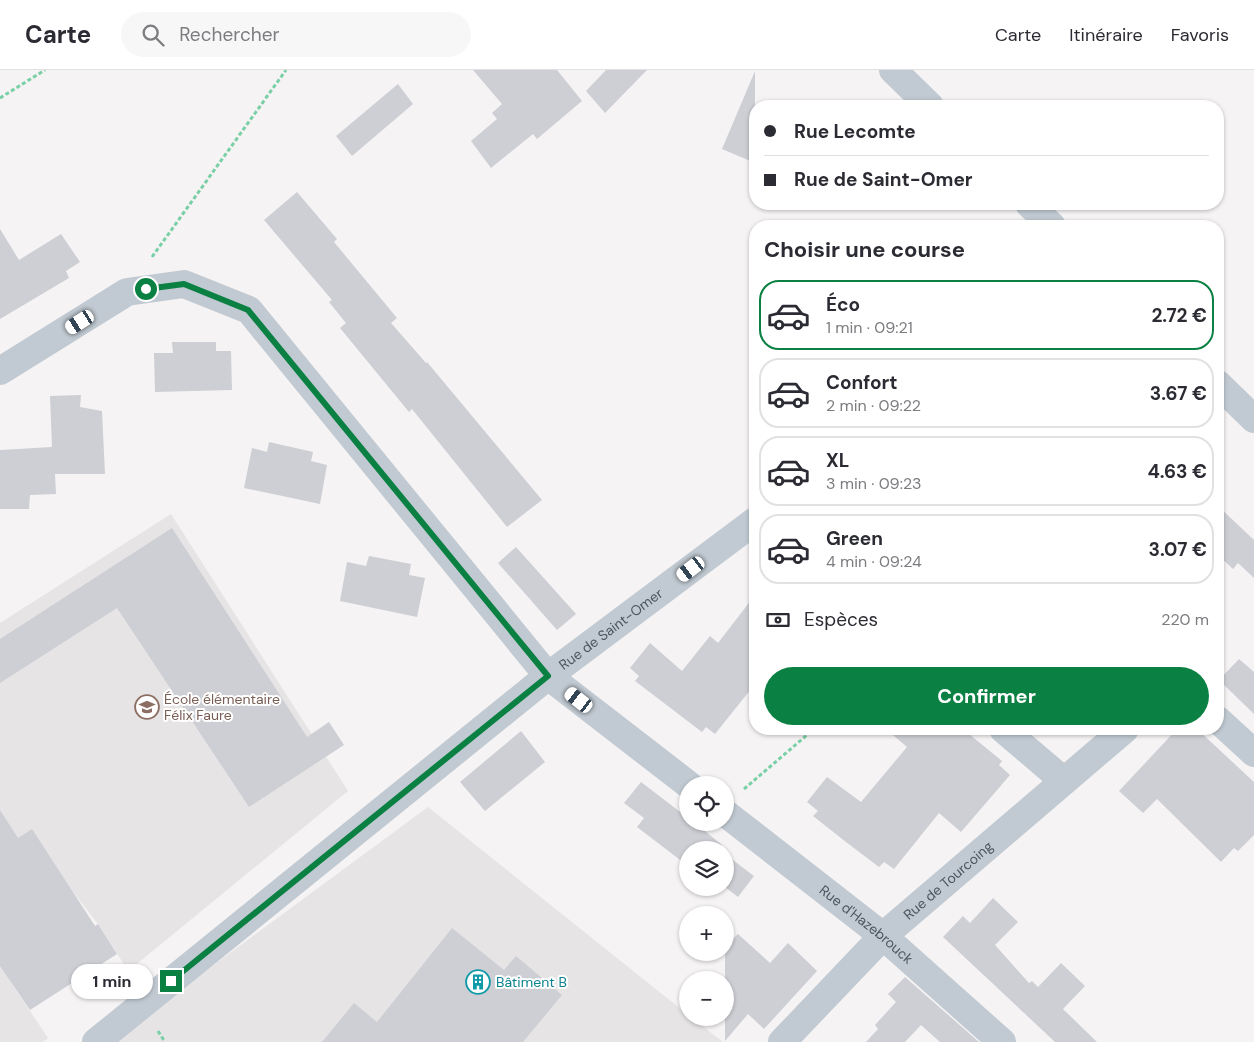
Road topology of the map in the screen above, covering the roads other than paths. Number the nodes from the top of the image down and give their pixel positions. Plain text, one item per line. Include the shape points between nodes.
1 (893, 70) edge
2 (924, 100) edge
3 (1035, 210) edge
4 (1046, 220) edge
5 (0, 371) edge
6 (1224, 390) edge
7 (1254, 419) edge
8 (749, 525) edge
9 (548, 676) junction
10 (1224, 726) edge
11 (1010, 735) edge
12 (1118, 735) edge
13 (1254, 753) edge
14 (679, 777) edge
15 (1064, 781) junction
16 (734, 805) edge
17 (883, 936) junction
18 (96, 1042) edge
19 (782, 1042) edge
20 (1002, 1042) edge

1 - 2 street
3 - 4 street
5 - 9 street via 127,292 184,284 248,310
6 - 7 street
8 - 9 street, Rue de Saint-Omer
9 - 14 street
9 - 18 street, Rue de Saint-Omer
10 - 13 street
11 - 15 street
12 - 15 street, Rue de Tourcoing
15 - 17 street, Rue de Tourcoing
16 - 17 street, Rue d'Hazebrouck
17 - 19 street, Rue de Tourcoing
17 - 20 street, Rue d'Hazebrouck

